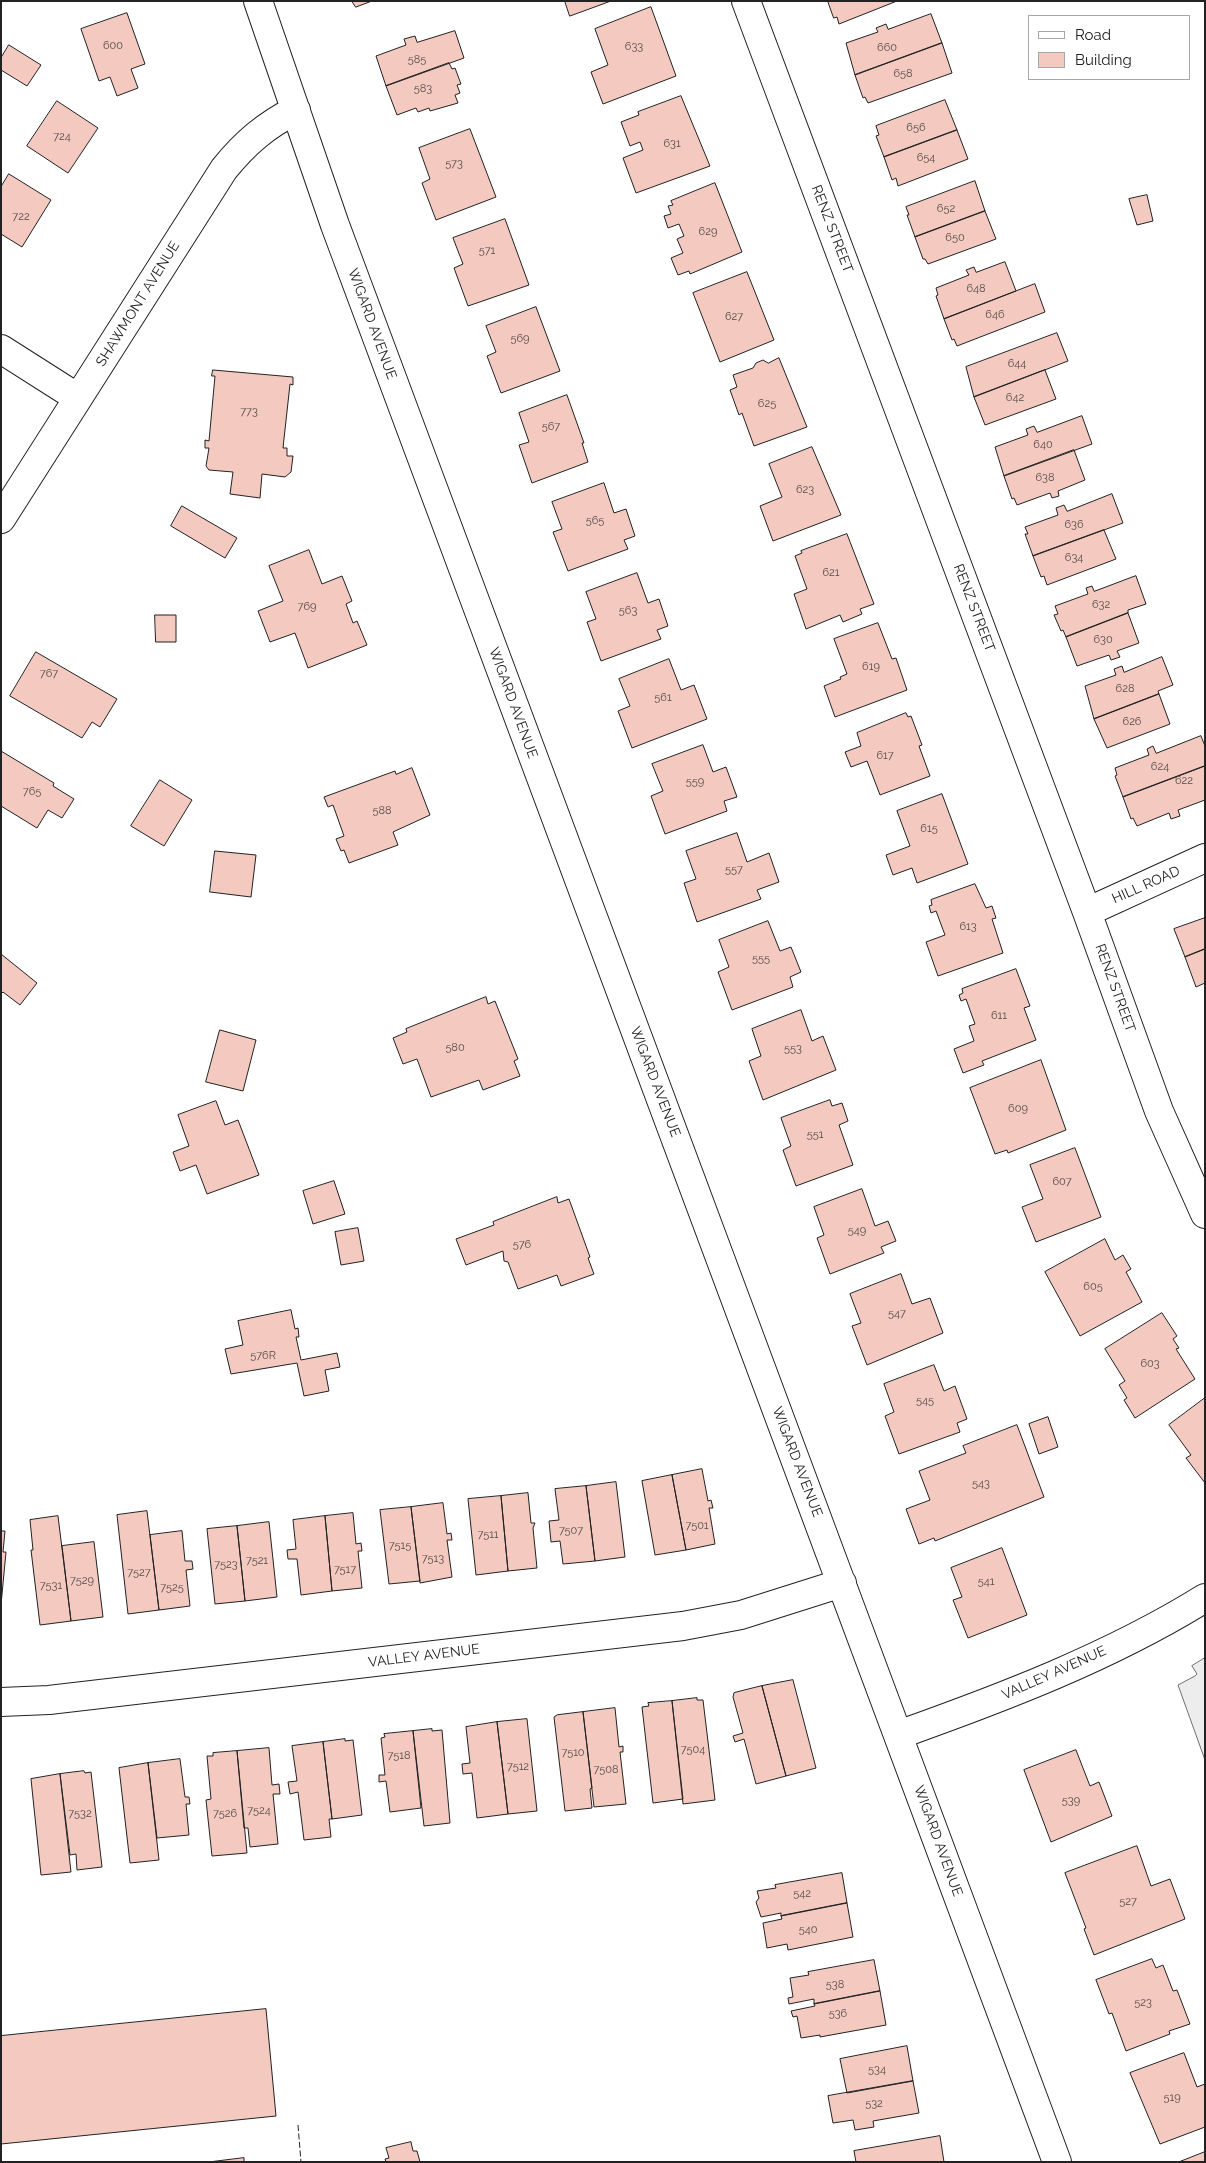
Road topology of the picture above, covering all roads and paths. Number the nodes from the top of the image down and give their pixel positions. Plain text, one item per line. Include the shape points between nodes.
1 (258, 1) edge
2 (746, 1) edge
3 (296, 110) junction
4 (1, 349) edge
5 (78, 398) junction
6 (1, 519) edge
7 (1205, 858) edge
8 (1087, 912) junction
9 (1205, 1214) edge
10 (842, 1583) junction
11 (1205, 1598) edge
12 (1, 1702) edge
13 (898, 1735) junction
14 (1057, 2162) edge

1 - 3 street, WIGARD AVENUE
2 - 8 street, RENZ STREET
3 - 5 street, SHAWMONT AVENUE via 260,130 224,169
3 - 10 street, WIGARD AVENUE via 335,225
4 - 5 street
5 - 6 street, SHAWMONT AVENUE
7 - 8 street, HILL ROAD
8 - 9 street, RENZ STREET via 1159,1111
10 - 12 street, VALLEY AVENUE via 741,1615 683,1626 49,1700
10 - 13 street, WIGARD AVENUE
11 - 13 street, VALLEY AVENUE via 1153,1627 1060,1671 976,1707
13 - 14 street, WIGARD AVENUE

